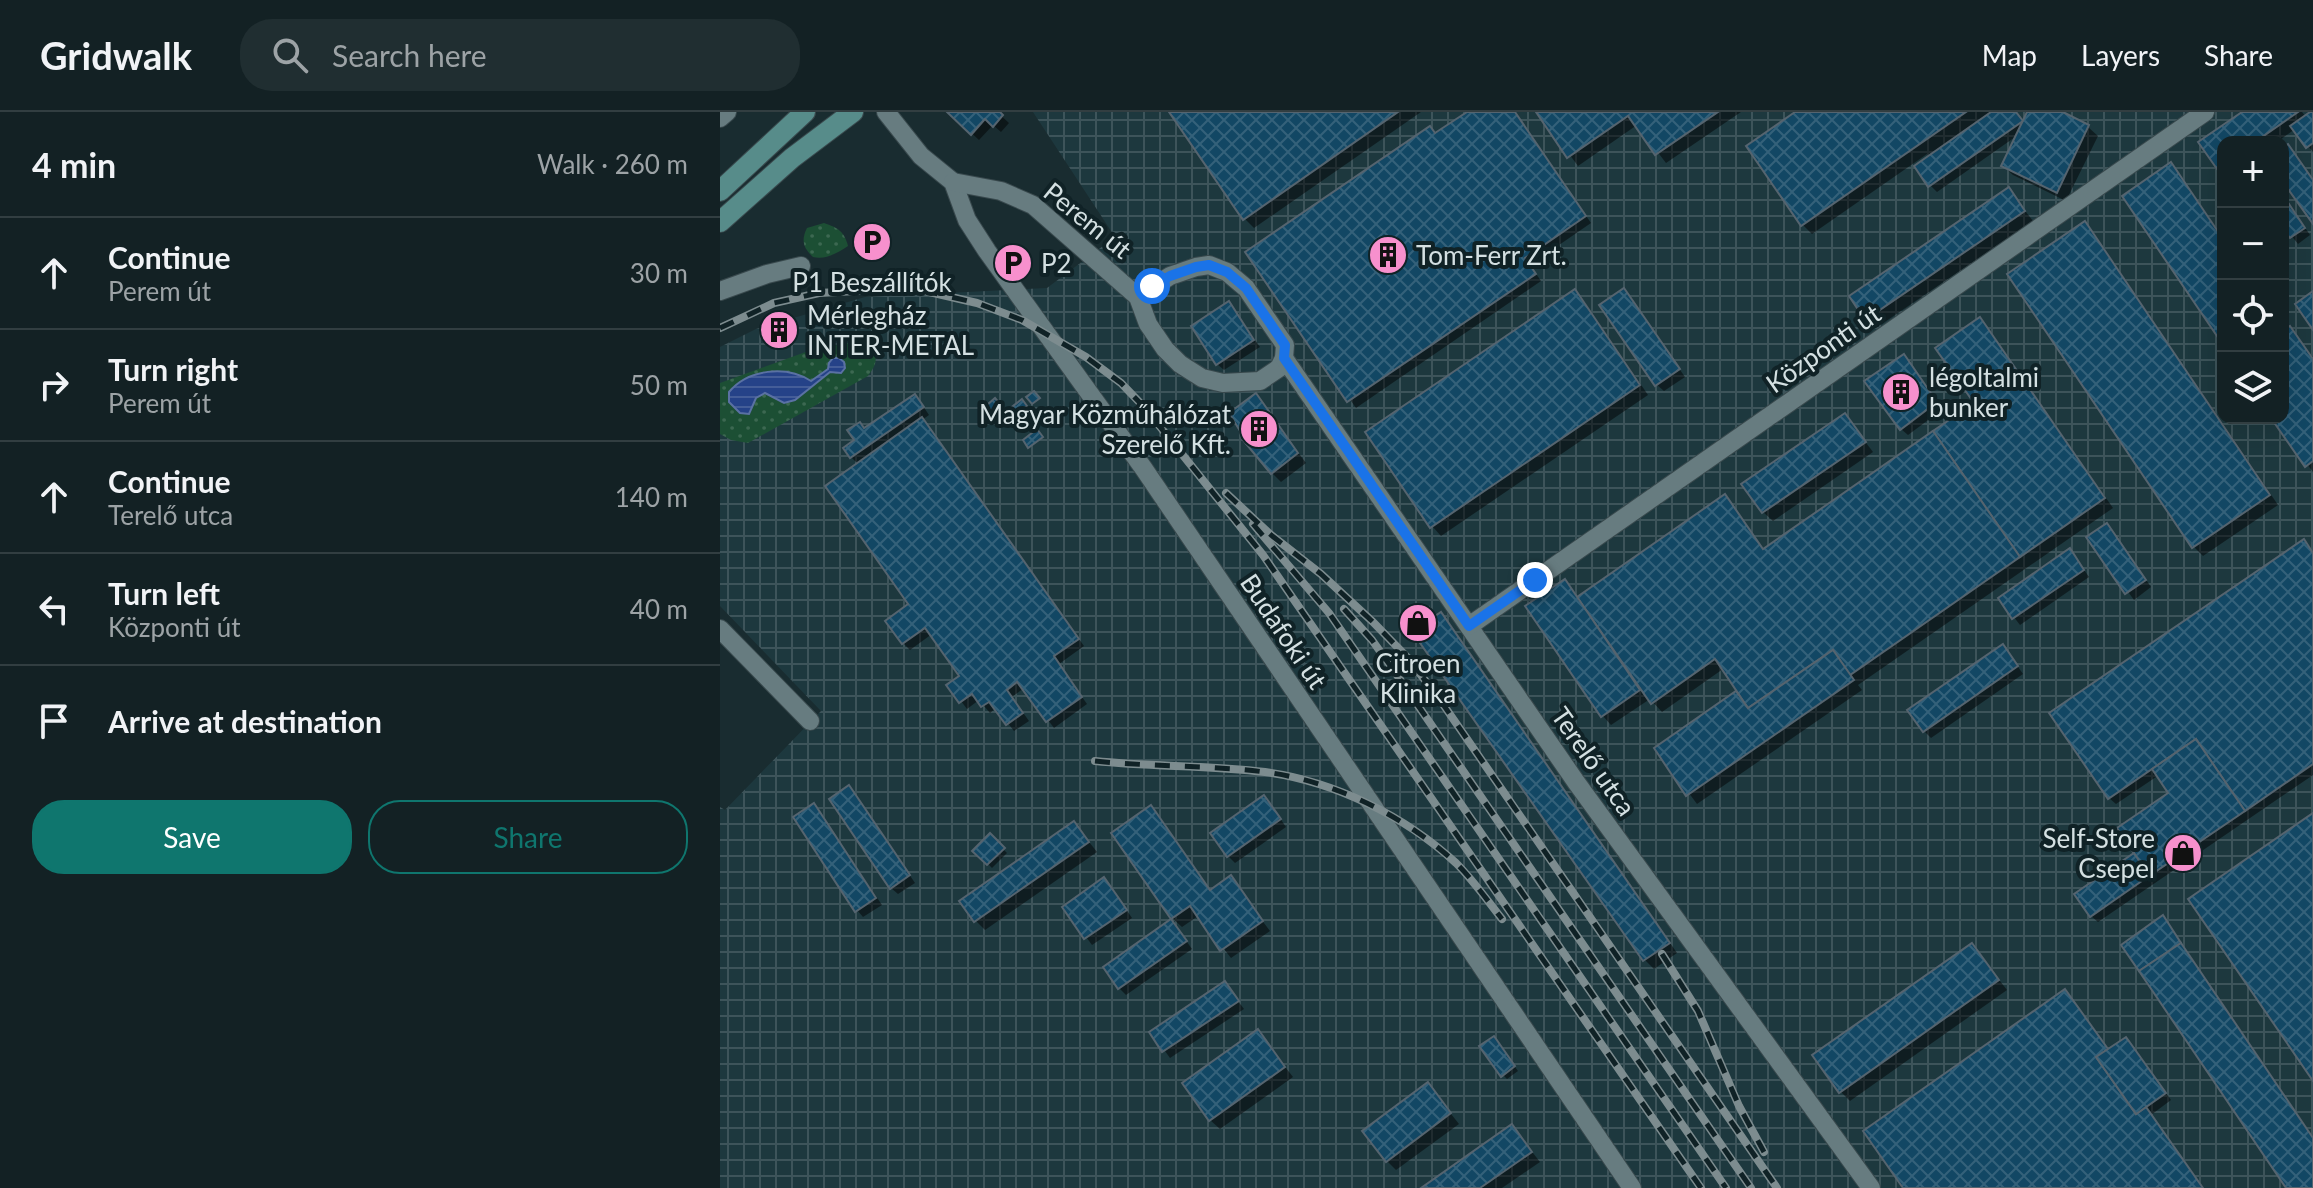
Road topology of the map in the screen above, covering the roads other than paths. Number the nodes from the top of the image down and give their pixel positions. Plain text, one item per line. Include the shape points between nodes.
1 (727, 112) edge
2 (805, 112) edge
3 (853, 112) edge
4 (886, 112) edge
5 (2205, 112) edge
6 (720, 118) edge
7 (953, 182) junction
8 (720, 191) edge
9 (720, 222) edge
10 (801, 266) dead end
11 (720, 291) edge
12 (1138, 297) junction
13 (1284, 358) junction
14 (1469, 626) junction
15 (720, 629) edge
16 (810, 721) dead end
17 (1632, 1188) edge
18 (1871, 1188) edge

1 - 6 street
2 - 8 main road
3 - 9 main road
4 - 7 street via 921,156
5 - 14 street, Központi út
7 - 12 street, Perem út via 1001,191 1033,205
7 - 17 street, Budafoki út via 967,220 987,251 1144,469
10 - 11 street
12 - 13 street, Perem út via 1165,349 1202,378 1260,381 1274,374
12 - 13 street, Perem út via 1196,267 1209,265 1227,272 1246,288 1285,345
13 - 14 street, Terelő utca
14 - 18 street, Terelő utca
15 - 16 street

